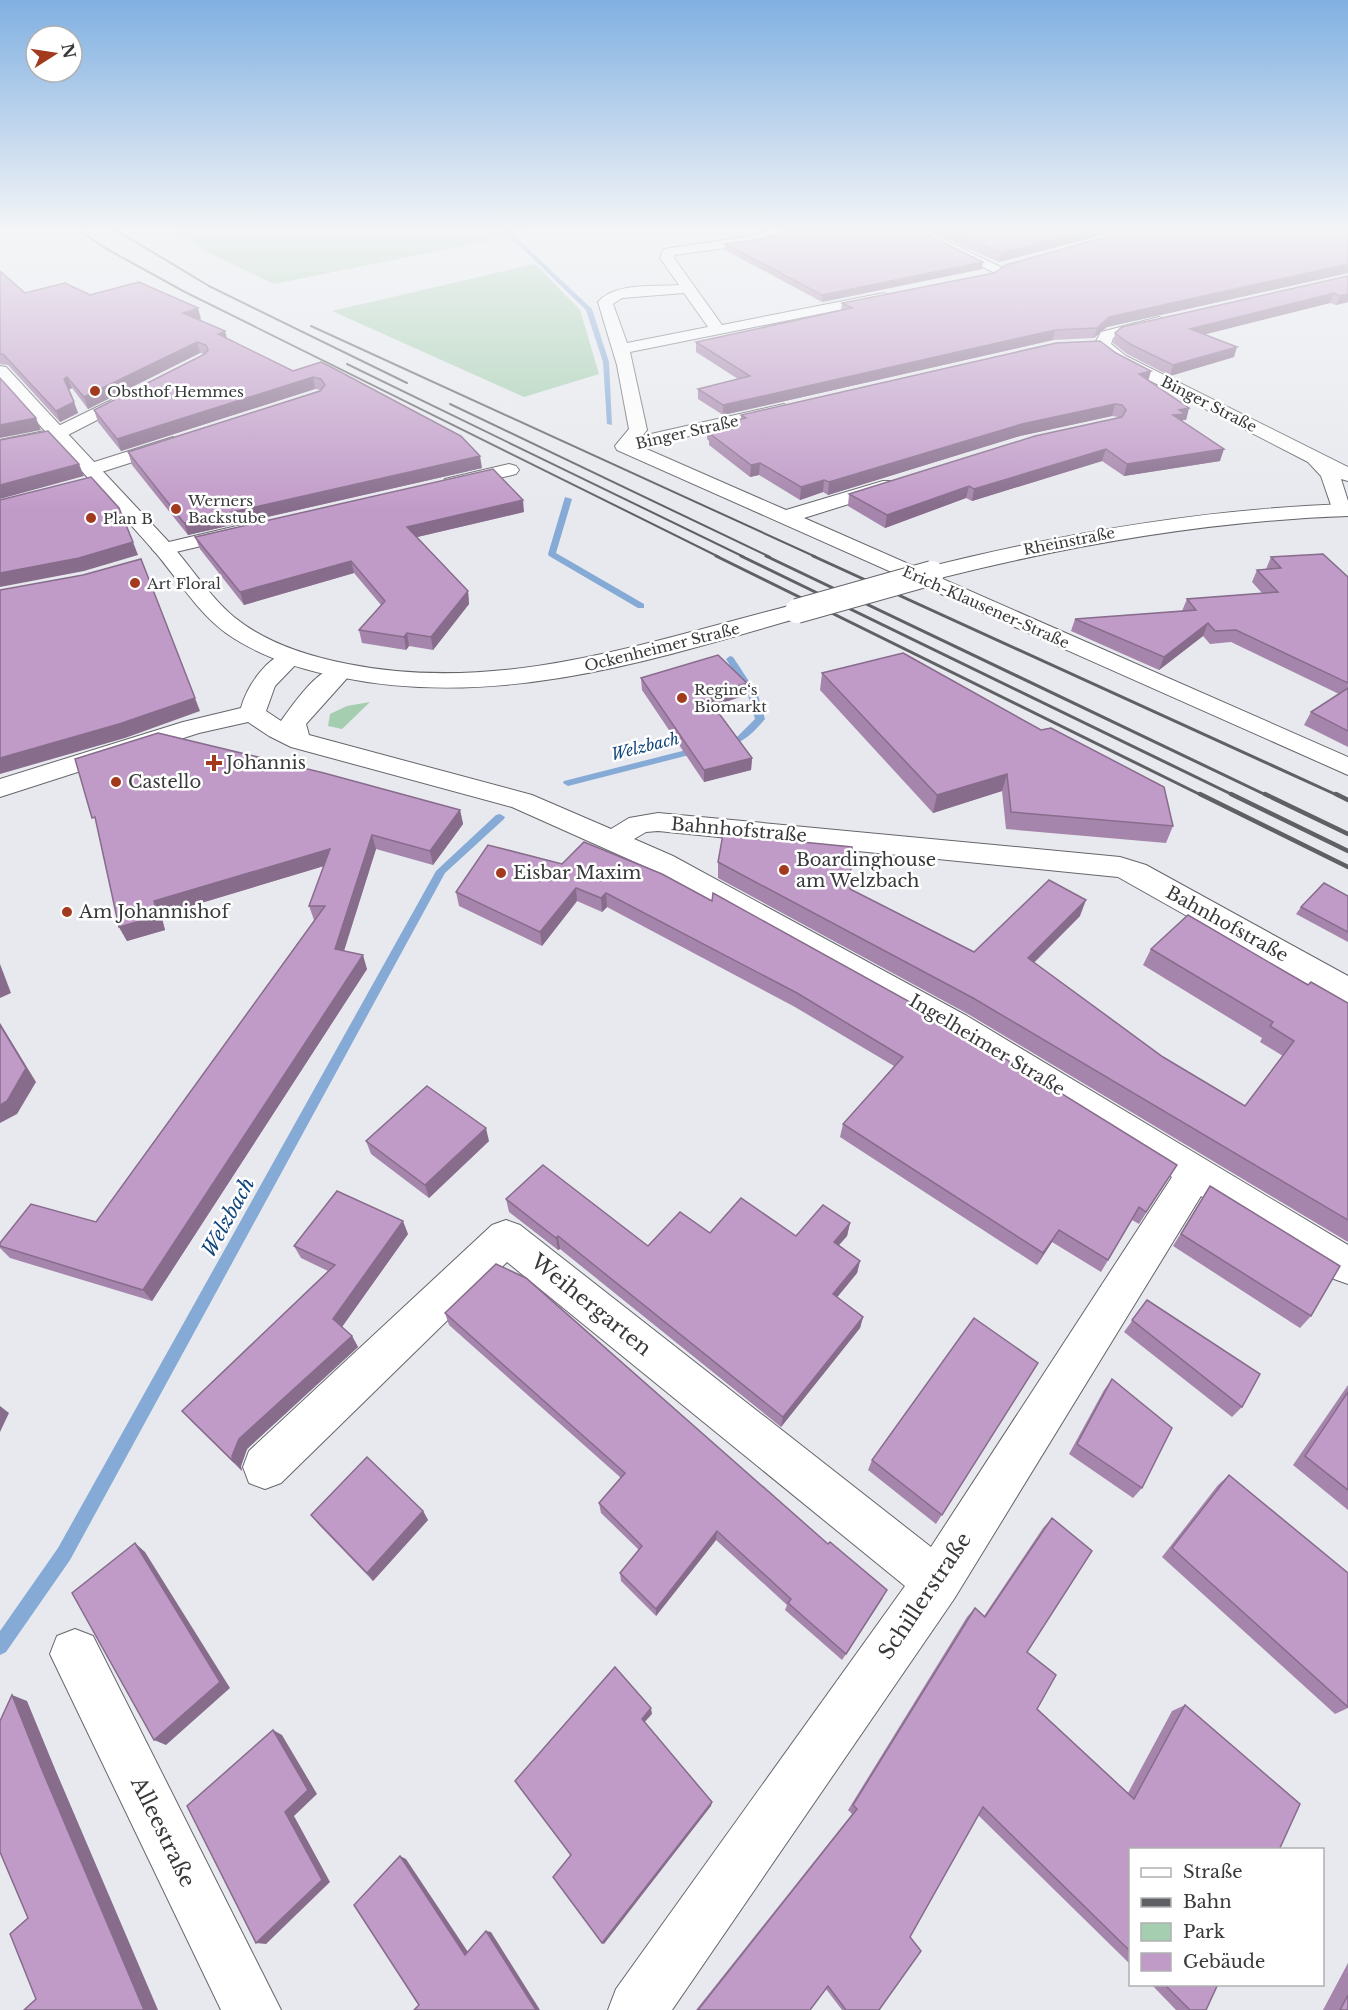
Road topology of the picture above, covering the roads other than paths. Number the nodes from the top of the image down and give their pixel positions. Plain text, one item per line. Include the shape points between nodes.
1 (612, 321) edge
2 (712, 321) edge
3 (765, 321) edge
4 (1161, 321) edge
5 (718, 330) junction
6 (1083, 345) edge
7 (1102, 345) junction
8 (623, 349) junction
9 (0, 371) edge
10 (147, 388) edge
11 (806, 404) edge
12 (56, 434) junction
13 (193, 436) edge
14 (0, 446) edge
15 (624, 446) junction
16 (1317, 461) junction
17 (509, 470) dead end
18 (96, 475) junction
19 (1348, 476) edge
20 (912, 478) edge
21 (77, 487) edge
22 (428, 488) edge
23 (1345, 510) edge
24 (786, 517) junction
25 (258, 527) edge
26 (166, 552) junction
27 (143, 562) edge
28 (797, 611) joint
29 (291, 657) junction
30 (340, 671) junction
31 (253, 713) junction
32 (300, 741) junction
33 (1348, 767) edge
34 (0, 788) edge
35 (616, 841) junction
36 (1348, 991) edge
37 (1196, 1172) junction
38 (1348, 1266) edge
39 (265, 1467) dead end
40 (937, 1582) junction
41 (75, 1654) dead end
42 (252, 2010) edge
43 (637, 2010) edge

1 - 8 street
2 - 5 street
3 - 5 street
4 - 7 street via 1113,332
5 - 8 street
6 - 7 street
7 - 16 street, Binger Straße via 1120,359
8 - 15 street via 638,430
9 - 12 street, Ockenheimer Straße
10 - 12 street
11 - 15 street, Binger Straße
12 - 14 street
12 - 18 street, Ockenheimer Straße
13 - 18 street
15 - 24 street, Erich-Klausener-Straße
16 - 19 street, Binger Straße
16 - 23 street, Binger Straße via 1330,475
17 - 22 street
18 - 21 street
18 - 26 street, Ockenheimer Straße
20 - 24 street
23 - 28 street, Rheinstraße, bridge via 1171,522 1042,546
24 - 33 street, Erich-Klausener-Straße
25 - 26 street
26 - 27 street
26 - 29 street, Ockenheimer Straße via 202,598 226,621 270,649
28 - 30 street, Ockenheimer Straße via 632,658 562,672 453,681
29 - 30 street, Ockenheimer Straße
29 - 31 street via 269,676 256,695
30 - 32 street via 293,723
31 - 32 street
31 - 34 street via 192,727
32 - 35 street via 522,801
35 - 36 street, Bahnhofstraße via 627,828 658,822 1120,867 1136,872
35 - 37 street, Ingelheimer Straße via 663,863 955,1025
37 - 38 street, Ingelheimer Straße
37 - 40 street, Schillerstraße
39 - 40 street, Weihergarten via 506,1237
40 - 43 street, Schillerstraße
41 - 42 street, Alleestraße

